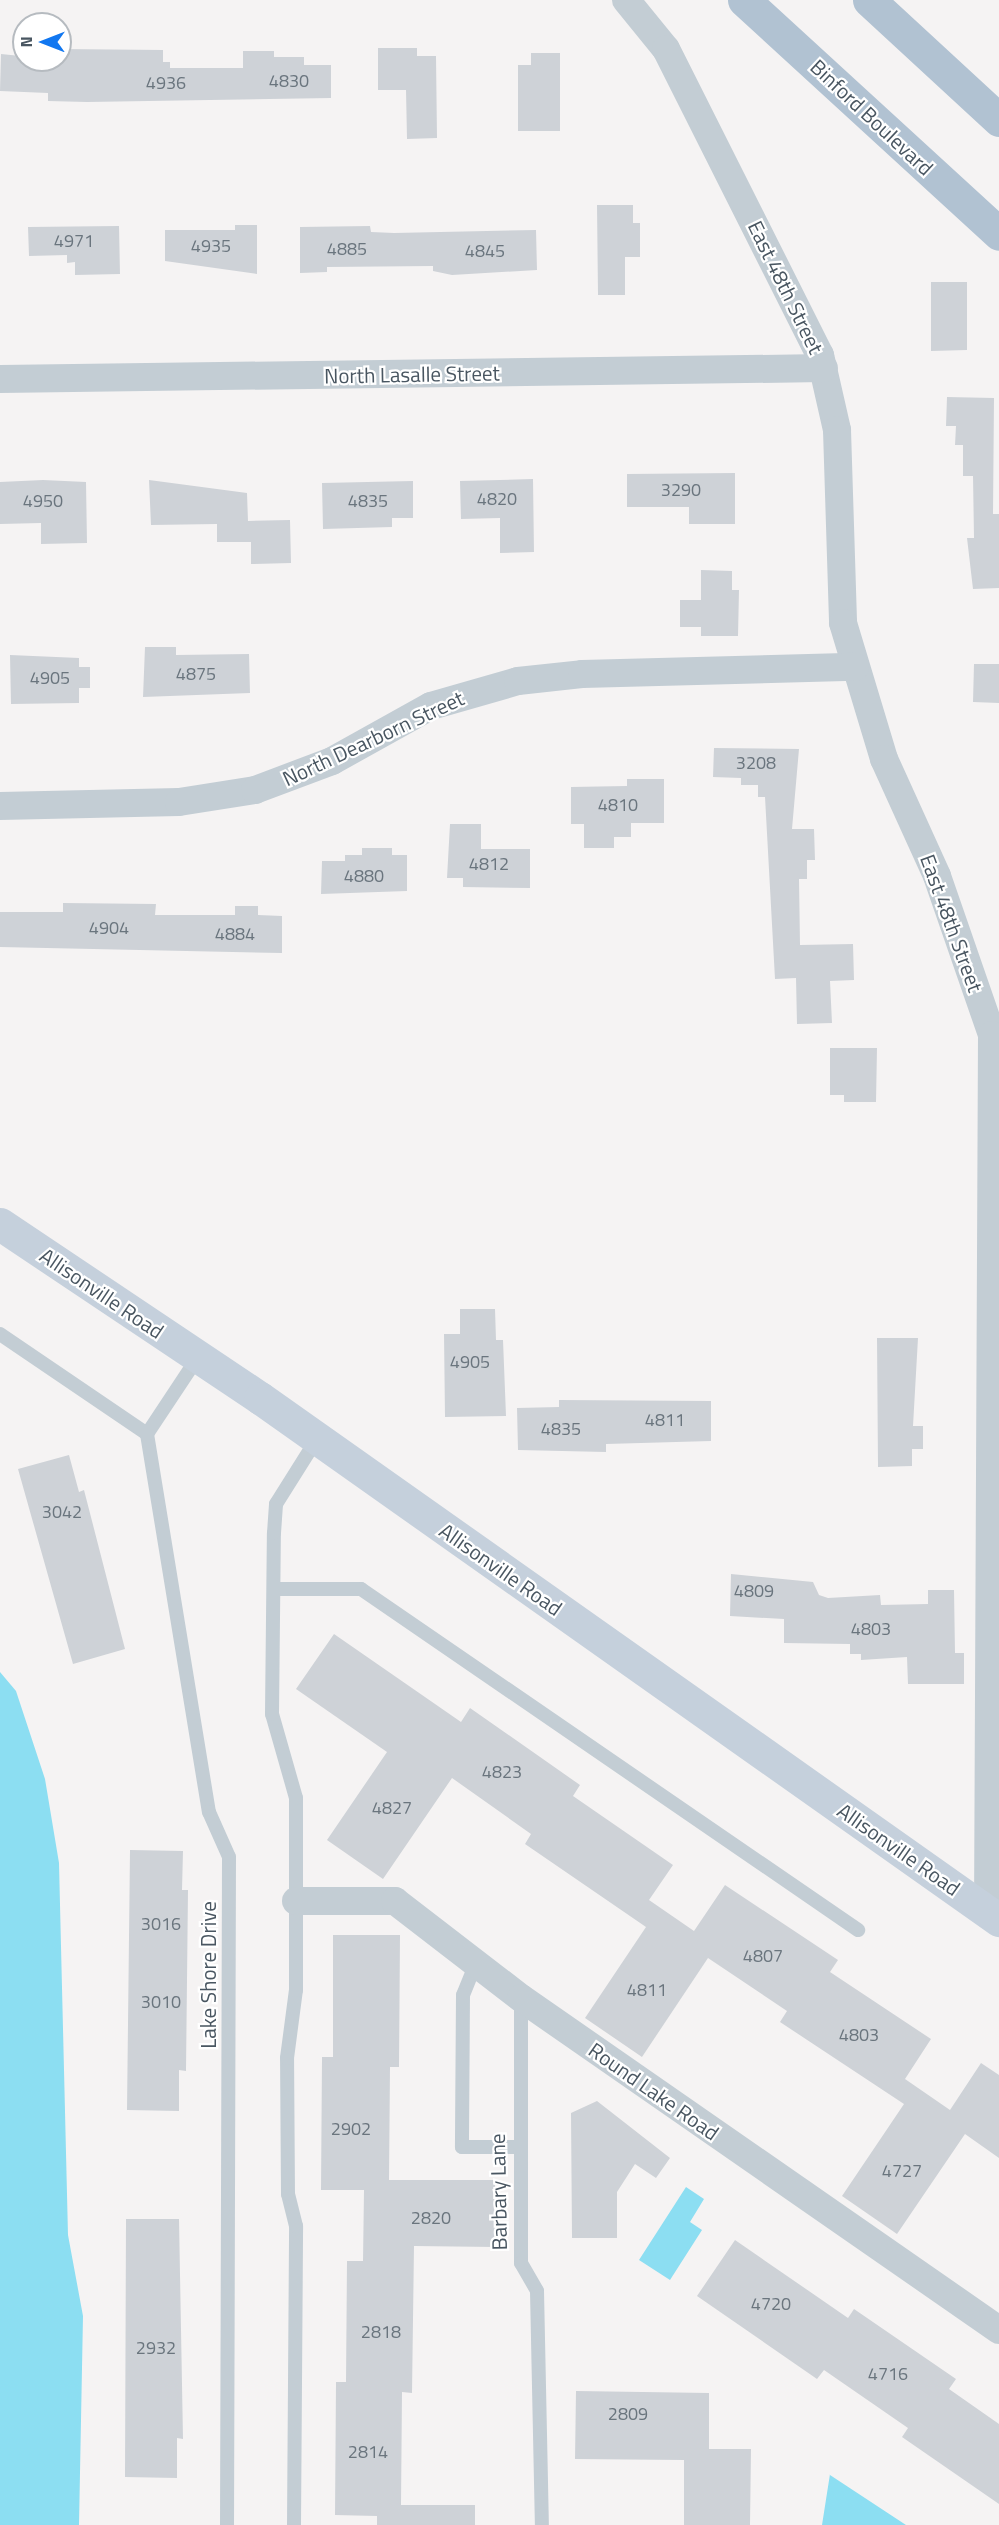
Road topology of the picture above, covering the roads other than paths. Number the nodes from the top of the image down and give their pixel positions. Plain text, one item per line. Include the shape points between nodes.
1 (626, 0) edge
2 (744, 0) edge
3 (869, 0) edge
4 (999, 120) edge
5 (999, 234) edge
6 (824, 368) junction
7 (0, 379) edge
8 (855, 668) junction
9 (0, 806) edge
10 (0, 1224) edge
11 (0, 1334) edge
12 (198, 1357) junction
13 (147, 1434) junction
14 (317, 1439) junction
15 (274, 1589) junction
16 (297, 1901) junction
17 (994, 1916) edge
18 (858, 1930) dead end
19 (476, 1963) junction
20 (521, 1998) junction
21 (518, 2147) junction
22 (999, 2330) edge
23 (226, 2525) edge
24 (294, 2525) edge
25 (542, 2525) edge

1 - 6 street, East 48th Street via 666,49 796,302
2 - 5 main road, Binford Boulevard
3 - 4 main road
6 - 7 street, North Lasalle Street
6 - 8 street, East 48th Street via 837,430 843,623
8 - 9 street, North Dearborn Street via 518,681 431,706 332,761 255,790 179,802
8 - 17 street, East 48th Street via 884,759 937,876 992,1035
10 - 12 main road, Allisonville Road
11 - 13 lane
12 - 13 lane
12 - 14 main road, Allisonville Road
13 - 23 lane, Lake Shore Drive via 209,1812 229,1857
14 - 15 lane via 276,1504
14 - 17 main road, Allisonville Road
15 - 16 lane via 272,1714 294,1782
15 - 18 lane via 361,1589
16 - 19 street, Round Lake Road via 395,1901
16 - 24 lane via 296,1990 287,2058 288,2194 296,2226
19 - 20 street, Round Lake Road
19 - 21 lane via 463,1995 462,2147
20 - 21 lane, Barbary Lane
20 - 22 street, Round Lake Road
21 - 25 lane, Barbary Lane via 521,2263 537,2291

